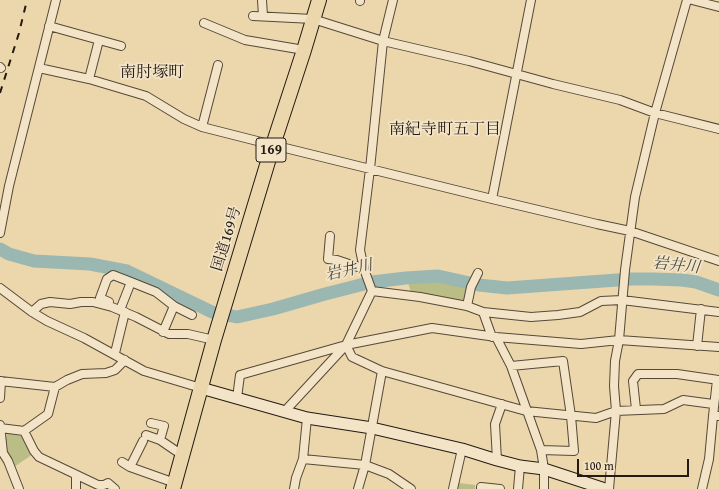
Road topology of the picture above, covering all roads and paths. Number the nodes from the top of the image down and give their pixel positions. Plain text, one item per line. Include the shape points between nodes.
1 (56, 0) edge
2 (262, 0) edge
3 (319, 0) edge
4 (393, 0) edge
5 (531, 0) edge
6 (687, 0) edge
7 (692, 0) edge
8 (719, 7) edge
9 (253, 16) dead end
10 (262, 16) junction
11 (313, 19) junction
12 (204, 23) dead end
13 (49, 26) junction
14 (99, 40) junction
15 (383, 41) junction
16 (121, 46) dead end
17 (304, 50) junction
18 (218, 65) dead end
19 (39, 68) junction
20 (517, 74) junction
21 (89, 78) junction
22 (655, 113) junction
23 (202, 127) junction
24 (719, 129) edge
25 (272, 145) junction
26 (370, 169) junction
27 (492, 199) junction
28 (630, 231) junction
29 (0, 233) edge
30 (330, 236) dead end
31 (719, 261) edge
32 (364, 272) junction
33 (478, 273) dead end
34 (131, 282) junction
35 (0, 288) edge
36 (370, 289) junction
37 (622, 300) junction
38 (174, 306) junction
39 (466, 306) junction
40 (119, 310) junction
41 (700, 310) junction
42 (32, 312) junction
43 (483, 312) junction
44 (719, 312) edge
45 (192, 315) dead end
46 (163, 332) junction
47 (494, 337) junction
48 (214, 340) junction
49 (619, 340) junction
50 (346, 345) junction
51 (697, 346) junction
52 (719, 347) edge
53 (115, 354) junction
54 (125, 360) junction
55 (511, 366) junction
56 (382, 371) junction
57 (718, 380) edge
58 (1, 381) edge
59 (55, 387) junction
60 (201, 388) junction
61 (0, 398) edge
62 (236, 398) junction
63 (502, 404) junction
64 (714, 404) junction
65 (636, 409) junction
66 (526, 411) junction
67 (616, 411) junction
68 (285, 412) junction
69 (571, 416) junction
70 (716, 416) edge
71 (307, 418) junction
72 (151, 422) dead end
73 (0, 425) edge
74 (0, 428) edge
75 (372, 428) junction
76 (24, 431) junction
77 (160, 440) junction
78 (462, 449) junction
79 (541, 450) junction
80 (182, 455) junction
81 (302, 459) junction
82 (497, 460) junction
83 (122, 462) dead end
84 (365, 465) junction
85 (520, 466) junction
86 (130, 467) junction
87 (544, 469) junction
88 (76, 475) junction
89 (174, 486) edge
90 (19, 489) edge
91 (76, 489) edge
92 (115, 489) edge
93 (294, 489) edge
94 (358, 489) edge
95 (411, 489) edge
96 (453, 489) edge
97 (481, 489) edge
98 (500, 489) edge
99 (518, 489) edge
100 (544, 489) edge
101 (605, 489) edge
102 (609, 489) edge
103 (702, 489) edge

1 - 13 street
2 - 10 street
3 - 11 highway, 国道169号 / 169
4 - 15 street
5 - 20 street
6 - 22 street
7 - 8 street
9 - 10 street
10 - 11 street
11 - 15 street
11 - 17 highway, 国道169号 / 169
12 - 17 street via 245,40
13 - 14 street
13 - 19 street
14 - 16 street
14 - 21 street
15 - 20 street via 469,60
15 - 26 street
17 - 25 highway, 国道169号 / 169
18 - 23 street
19 - 21 street
19 - 29 street via 9,186
20 - 22 street via 614,99
20 - 27 street
21 - 23 street via 146,96
22 - 24 street
22 - 28 street via 635,197
23 - 25 street
25 - 26 street
25 - 48 highway, 国道169号 / 169
26 - 27 street
26 - 32 street via 360,250
27 - 28 street
28 - 31 street
28 - 37 street
30 - 32 street via 328,258
32 - 36 street
33 - 39 street
34 - 38 street via 156,292
34 - 40 street
34 - 40 street via 113,275 107,279 100,298 112,303
35 - 42 street
36 - 39 street
36 - 50 street
37 - 41 street
37 - 43 street via 601,301 580,312 558,315 531,317
37 - 49 street
38 - 45 street
38 - 46 street
39 - 43 street
40 - 42 street via 93,302 50,302 42,304
40 - 46 street
40 - 53 street
41 - 44 street
41 - 51 street
42 - 53 street
43 - 47 street
46 - 48 street
47 - 49 street via 581,344
47 - 50 street via 432,328
47 - 55 street
48 - 60 highway, 国道169号 / 169
49 - 51 street
49 - 67 street via 615,361
50 - 56 street via 352,357
50 - 62 street via 240,375
50 - 68 street
51 - 52 street
53 - 54 street
54 - 59 street via 115,370 82,374
54 - 60 street via 144,371
55 - 66 street
55 - 69 street via 563,361
56 - 63 street
56 - 75 street
57 - 64 street
57 - 65 street via 677,374 638,374 633,381
58 - 59 street
58 - 61 street
59 - 76 street via 48,414
60 - 62 street
60 - 80 highway, 国道169号 / 169
62 - 68 street
63 - 66 street
63 - 82 street via 495,424
64 - 65 street via 682,400 664,409
64 - 70 street
65 - 67 street
66 - 69 street
66 - 79 street
67 - 69 street via 596,418
67 - 102 street
68 - 71 street
69 - 79 street via 574,451
70 - 103 street
71 - 75 street
71 - 81 street
72 - 77 street via 164,426
73 - 74 street
74 - 76 street
74 - 90 street via 3,453
75 - 78 street
75 - 84 street
76 - 88 street via 39,457
77 - 80 street
77 - 86 street via 144,438
78 - 82 street
78 - 96 street
79 - 87 street
80 - 89 highway, 国道169号 / 169
81 - 84 street
81 - 93 street
82 - 85 street
83 - 86 street
84 - 94 street
84 - 95 street via 389,474
85 - 87 street
85 - 99 street
86 - 89 street
87 - 100 street
87 - 101 street
88 - 91 street
88 - 92 street via 98,485 108,483
97 - 98 street

